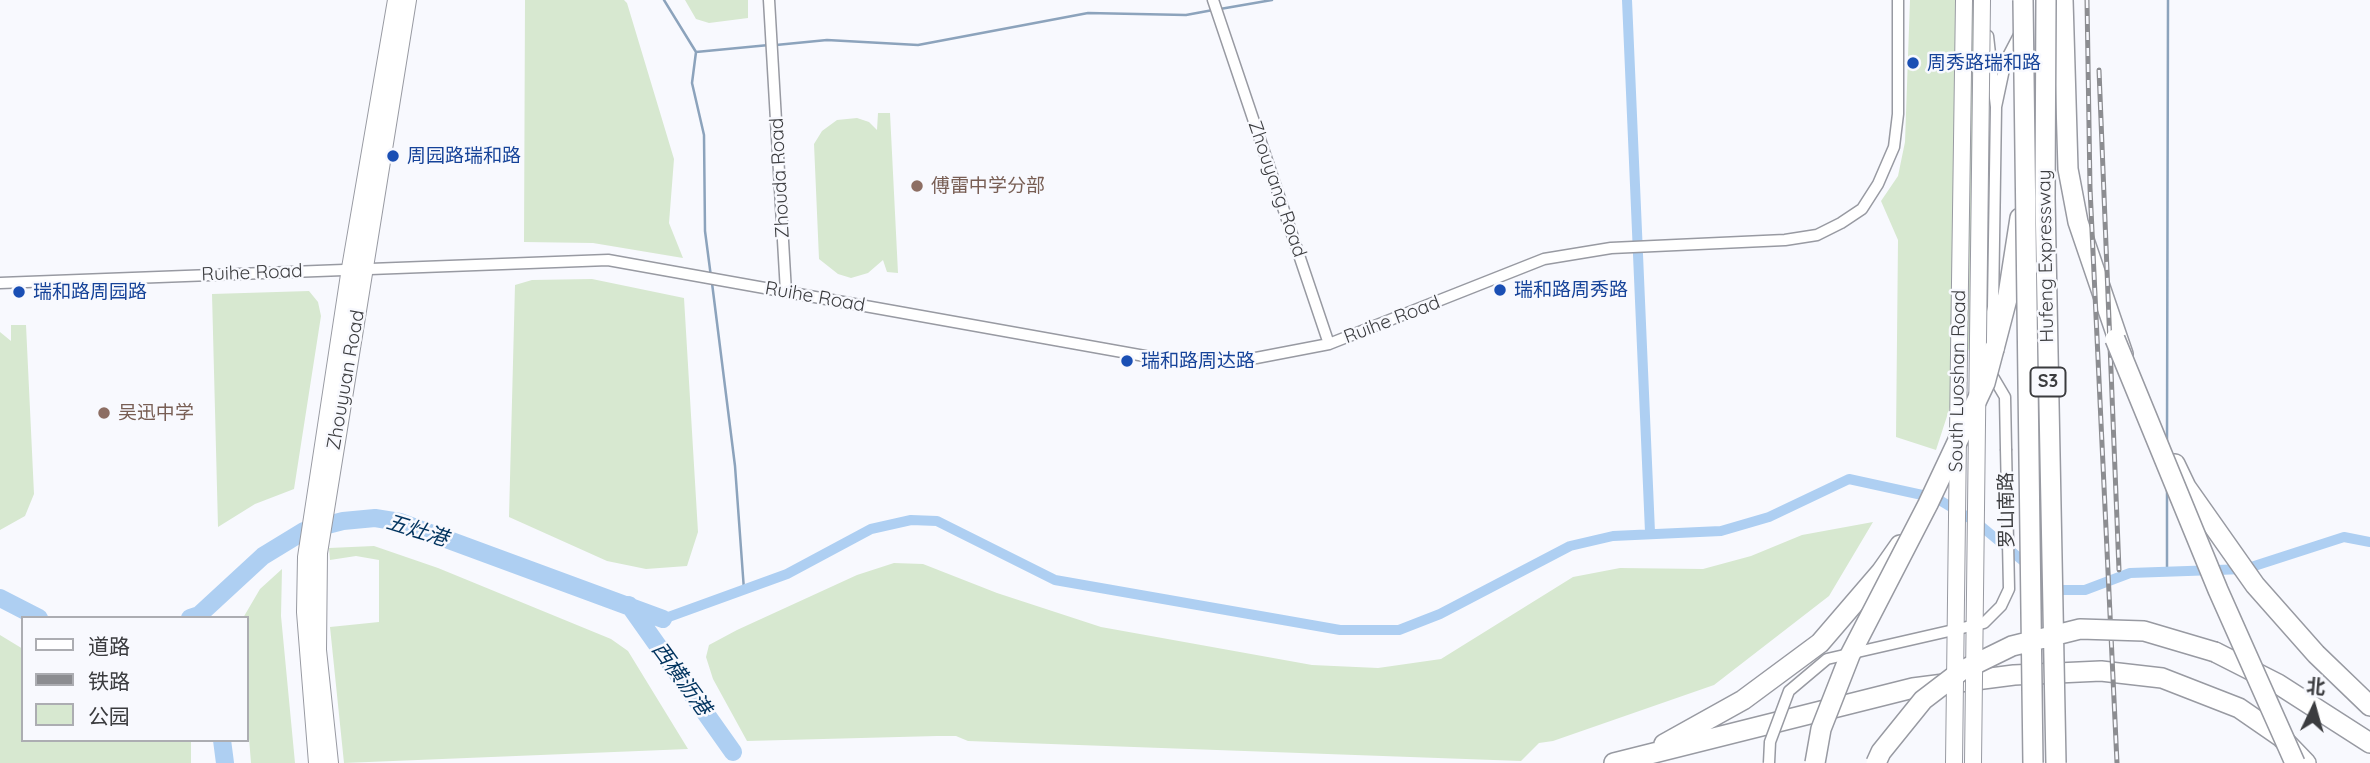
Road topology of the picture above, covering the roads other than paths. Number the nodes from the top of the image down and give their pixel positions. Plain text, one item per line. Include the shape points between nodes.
1 (396, 0) edge
2 (408, 0) edge
3 (769, 0) edge
4 (1213, 0) edge
5 (1898, 0) edge
6 (1964, 0) edge
7 (1976, 0) edge
8 (1982, 0) edge
9 (2023, 0) edge
10 (2038, 0) edge
11 (2046, 0) edge
12 (2063, 0) edge
13 (1996, 107) junction
14 (2024, 196) junction
15 (358, 268) junction
16 (0, 283) edge
17 (786, 292) junction
18 (2115, 339) junction
19 (1329, 344) junction
20 (1928, 504) junction
21 (312, 555) junction
22 (2370, 706) edge
23 (2370, 743) edge
24 (317, 763) edge
25 (330, 763) edge
26 (1606, 763) edge
27 (1614, 763) edge
28 (1769, 763) edge
29 (1815, 763) edge
30 (1876, 763) edge
31 (1954, 763) edge
32 (1973, 763) edge
33 (2033, 763) edge
34 (2056, 763) edge
35 (2295, 763) edge
36 (2306, 763) edge

1 - 15 main road, Zhouyuan Road
2 - 15 main road, Zhouyuan Road
3 - 17 street, Zhouda Road
4 - 19 street, Zhouyang Road
5 - 19 street, Ruihe Road via 1894,147 1862,209 1817,235 1611,248 1544,259
6 - 31 main road, South Luoshan Road, bridge
7 - 13 street, 罗山南路 via 1987,29
8 - 32 main road, South Luoshan Road, bridge
9 - 14 highway, Hufeng Expressway / S3, bridge
10 - 13 street, 罗山南路 via 2006,60
11 - 34 highway, Hufeng Expressway / S3, bridge via 2045,198
12 - 18 highway via 2068,169 2078,222
13 - 28 street, 罗山南路, bridge via 1993,307 1985,346 1992,375 2005,397 2008,589 2001,606 1984,624 1827,660 1789,691 1770,742
14 - 20 highway, bridge via 2008,295 1985,383
14 - 33 highway, Hufeng Expressway / S3, bridge
15 - 16 street, Ruihe Road
15 - 17 street, Ruihe Road via 608,260
15 - 21 main road, Zhouyuan Road
17 - 19 street, Ruihe Road via 1167,360 1243,359
18 - 22 highway, bridge via 2186,487 2255,585
18 - 35 highway, bridge
20 - 26 highway, bridge via 1881,572 1820,643 1743,700 1664,744
20 - 29 highway, bridge via 1850,654 1821,729
21 - 24 main road via 305,612
21 - 25 main road
23 - 30 highway, bridge via 2278,684 2215,652 2144,631 2080,629 2012,646 1961,671 1923,700
27 - 36 highway, bridge via 1913,688 2014,675 2101,671 2162,678 2239,708 2281,737

